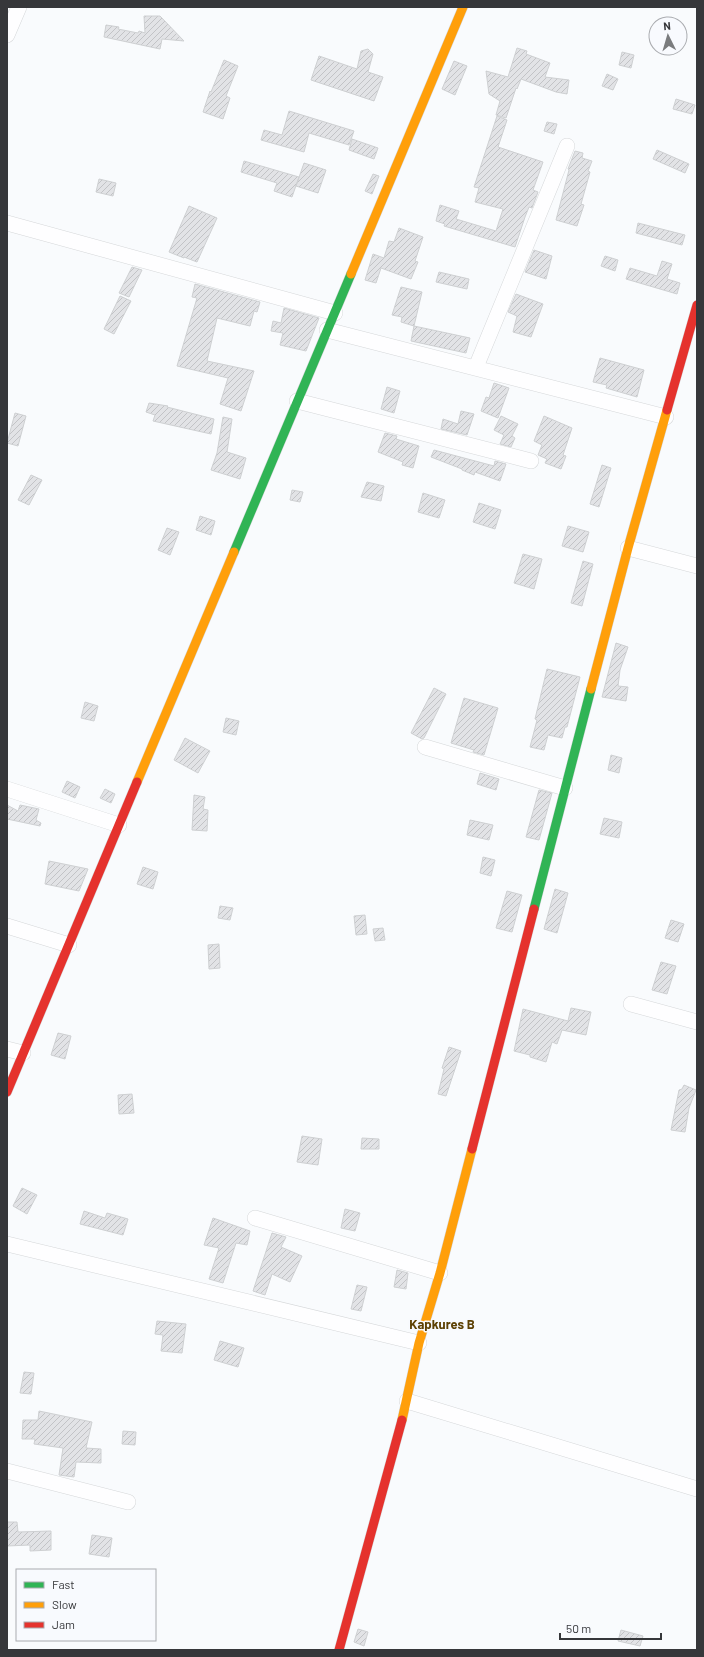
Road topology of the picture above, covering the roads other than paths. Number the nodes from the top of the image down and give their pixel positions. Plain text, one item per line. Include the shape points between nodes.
1 (19, 7) edge
2 (463, 7) edge
3 (7, 35) edge
4 (567, 146) dead end
5 (7, 223) edge
6 (697, 305) edge
7 (335, 313) junction
8 (694, 327) edge
9 (327, 330) junction
10 (476, 367) junction
11 (297, 401) junction
12 (666, 417) junction
13 (531, 461) dead end
14 (628, 548) junction
15 (697, 566) edge
16 (424, 747) dead end
17 (565, 788) junction
18 (7, 789) edge
19 (119, 825) junction
20 (7, 926) edge
21 (70, 945) junction
22 (631, 1004) dead end
23 (697, 1022) edge
24 (7, 1049) edge
25 (23, 1053) junction
26 (7, 1092) edge
27 (255, 1218) dead end
28 (7, 1244) edge
29 (440, 1274) junction
30 (419, 1343) junction
31 (407, 1401) junction
32 (7, 1471) edge
33 (697, 1489) edge
34 (128, 1502) dead end
35 (339, 1650) edge

1 - 3 street
2 - 7 street
4 - 10 street
5 - 7 street
6 - 8 street
7 - 9 street
8 - 12 street
9 - 10 street
9 - 11 street
10 - 12 street
11 - 13 street
11 - 19 street
12 - 14 street
14 - 15 street
14 - 17 street
16 - 17 street
17 - 29 street
18 - 19 street
19 - 21 street
20 - 21 street
21 - 25 street
22 - 23 street
24 - 25 street
25 - 26 street
27 - 29 street
28 - 30 street
29 - 30 street
30 - 31 street
31 - 33 street
31 - 35 street
32 - 34 street

